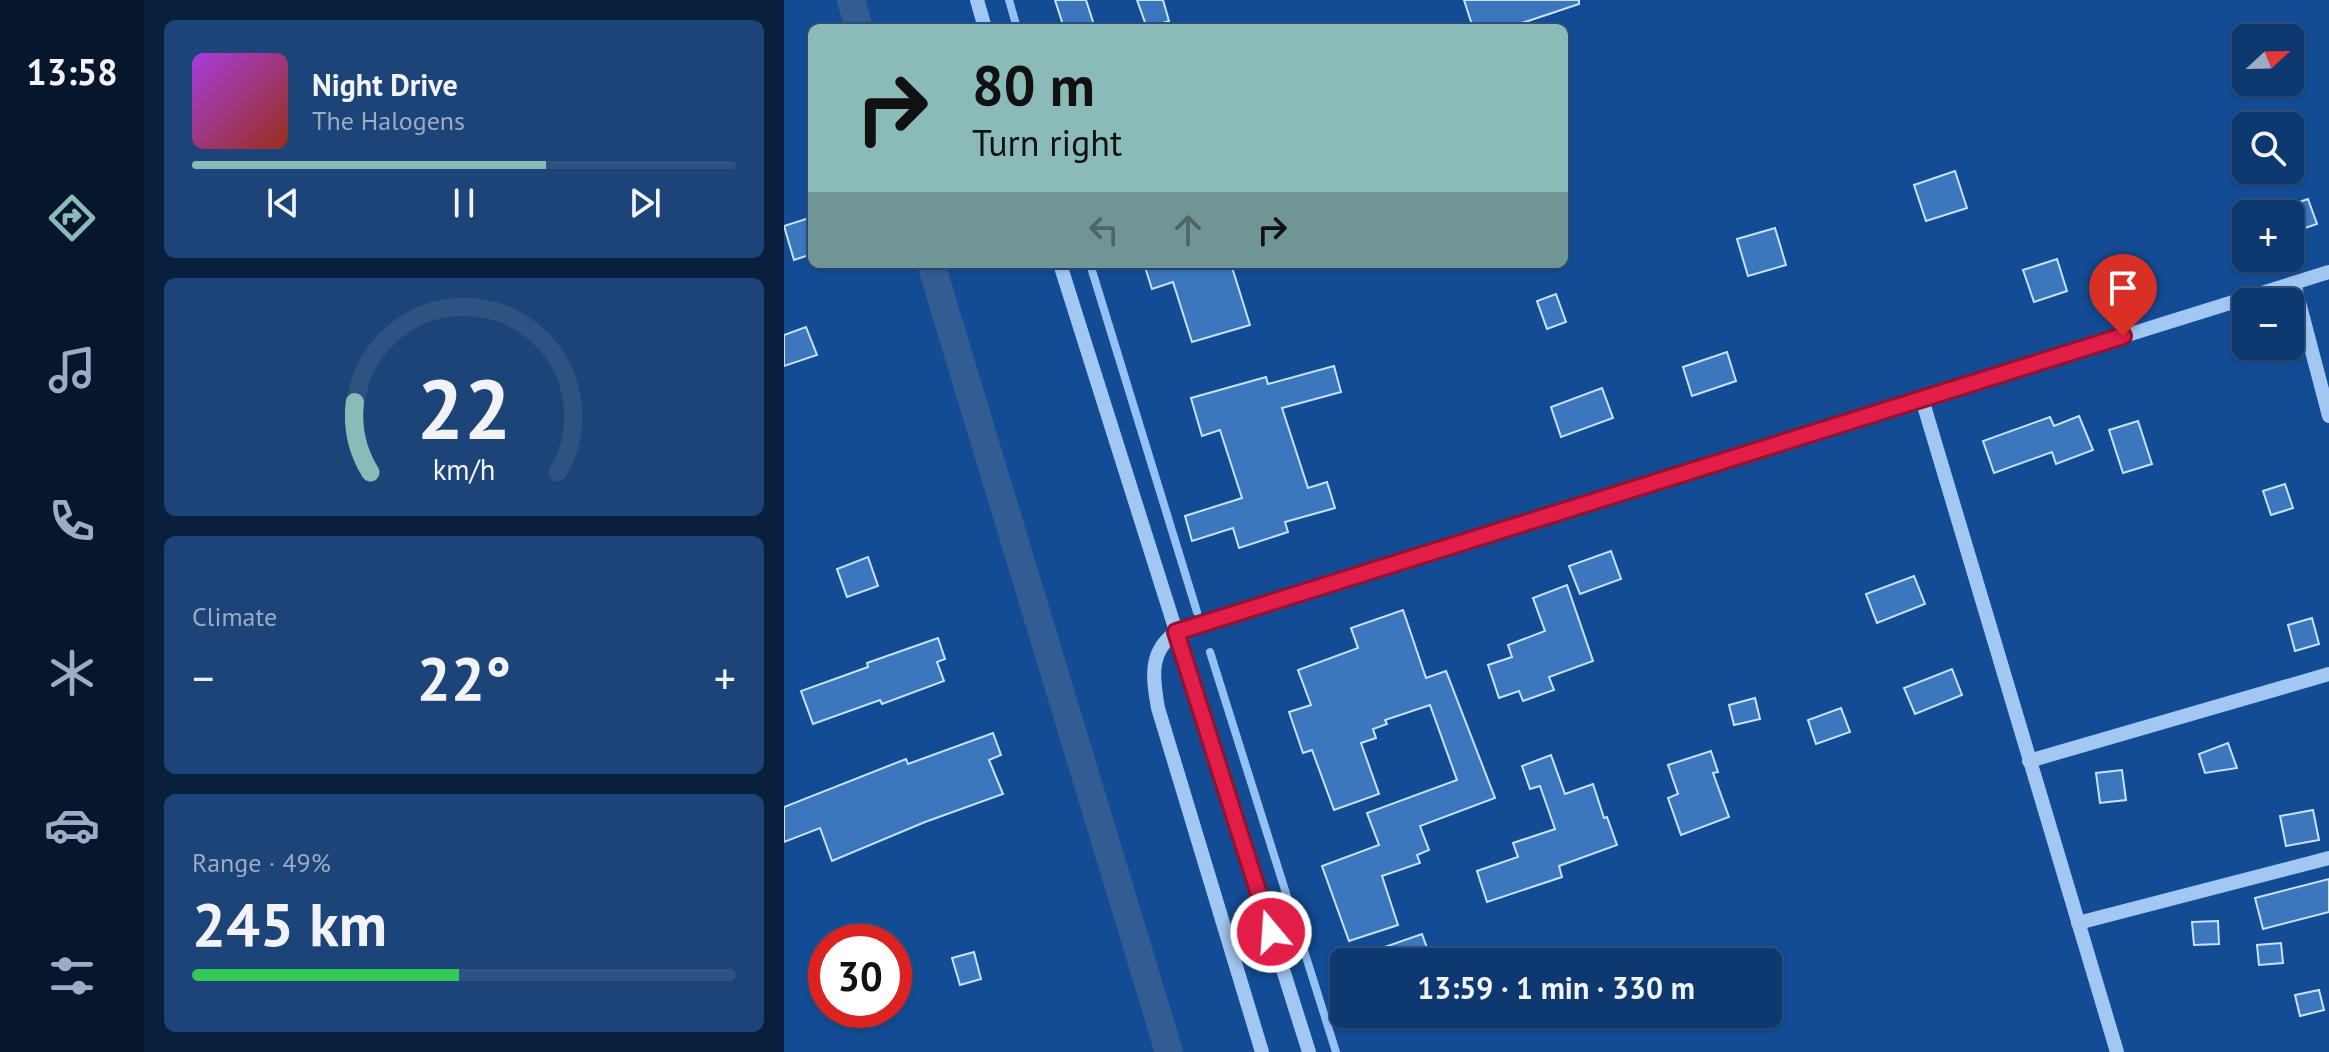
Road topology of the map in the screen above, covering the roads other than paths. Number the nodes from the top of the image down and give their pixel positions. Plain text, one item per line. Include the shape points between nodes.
1 (977, 0) edge
2 (984, 24) edge
3 (1061, 268) edge
4 (2329, 272) edge
5 (2294, 283) junction
6 (1922, 399) junction
7 (2329, 416) edge
8 (1170, 636) junction
9 (2329, 674) edge
10 (2029, 761) junction
11 (2329, 858) edge
12 (2078, 923) junction
13 (1262, 1052) edge
14 (1309, 1052) edge
15 (2117, 1052) edge

1 - 2 street
3 - 8 street
4 - 5 street
5 - 6 street
5 - 7 street
6 - 8 street
6 - 10 street
8 - 13 street via 1158,651 1155,667 1158,708
8 - 14 street
9 - 10 street
10 - 12 street
11 - 12 street
12 - 15 street

